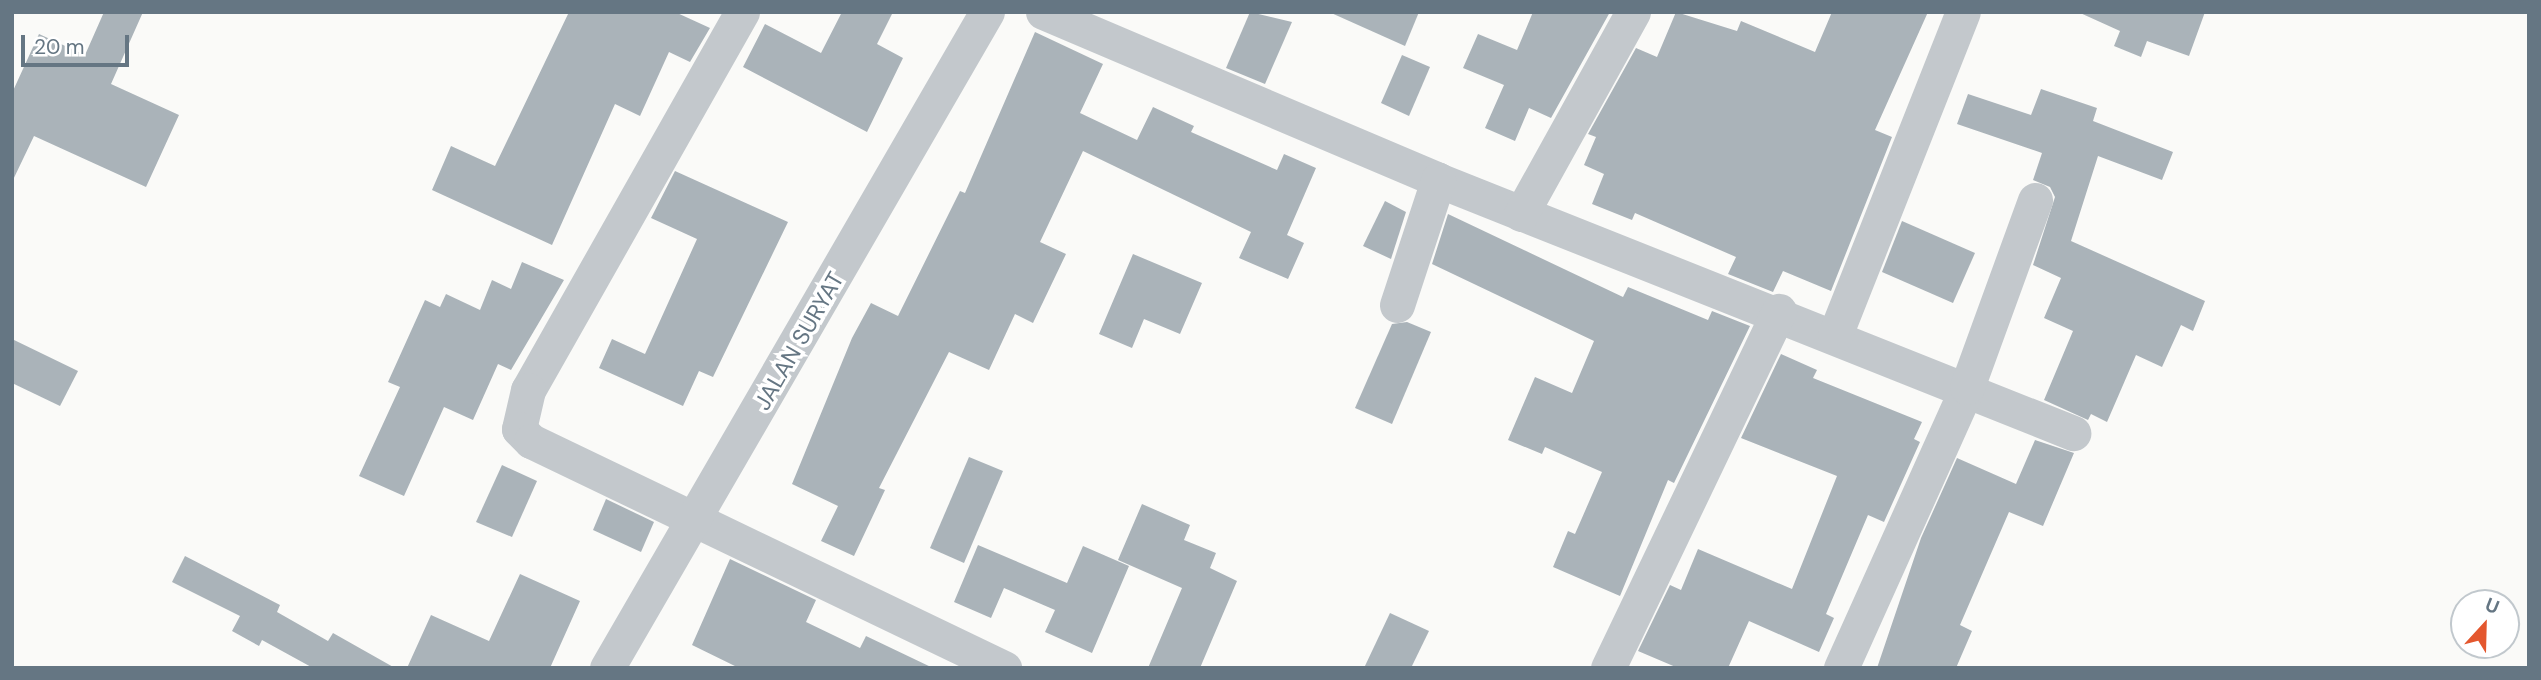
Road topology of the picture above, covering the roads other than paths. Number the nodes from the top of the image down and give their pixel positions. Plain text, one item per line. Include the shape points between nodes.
1 (741, 12) edge
2 (987, 12) edge
3 (1043, 12) edge
4 (1633, 12) edge
5 (1963, 12) edge
6 (1438, 180) junction
7 (2035, 200) dead end
8 (1521, 214) junction
9 (1397, 304) dead end
10 (1779, 311) junction
11 (1835, 335) junction
12 (1967, 387) junction
13 (2073, 433) dead end
14 (699, 518) junction
15 (607, 668) edge
16 (1004, 668) edge
17 (1608, 668) edge
18 (1841, 668) edge

1 - 14 street via 518,414 519,429 531,441
2 - 14 street, JALAN SURYAT
3 - 6 street
4 - 8 street
5 - 11 street
6 - 8 street
6 - 9 street
7 - 12 street
8 - 10 street
10 - 11 street
10 - 17 street
11 - 12 street
12 - 13 street
12 - 18 street
14 - 15 street, JALAN SURYAT
14 - 16 street

